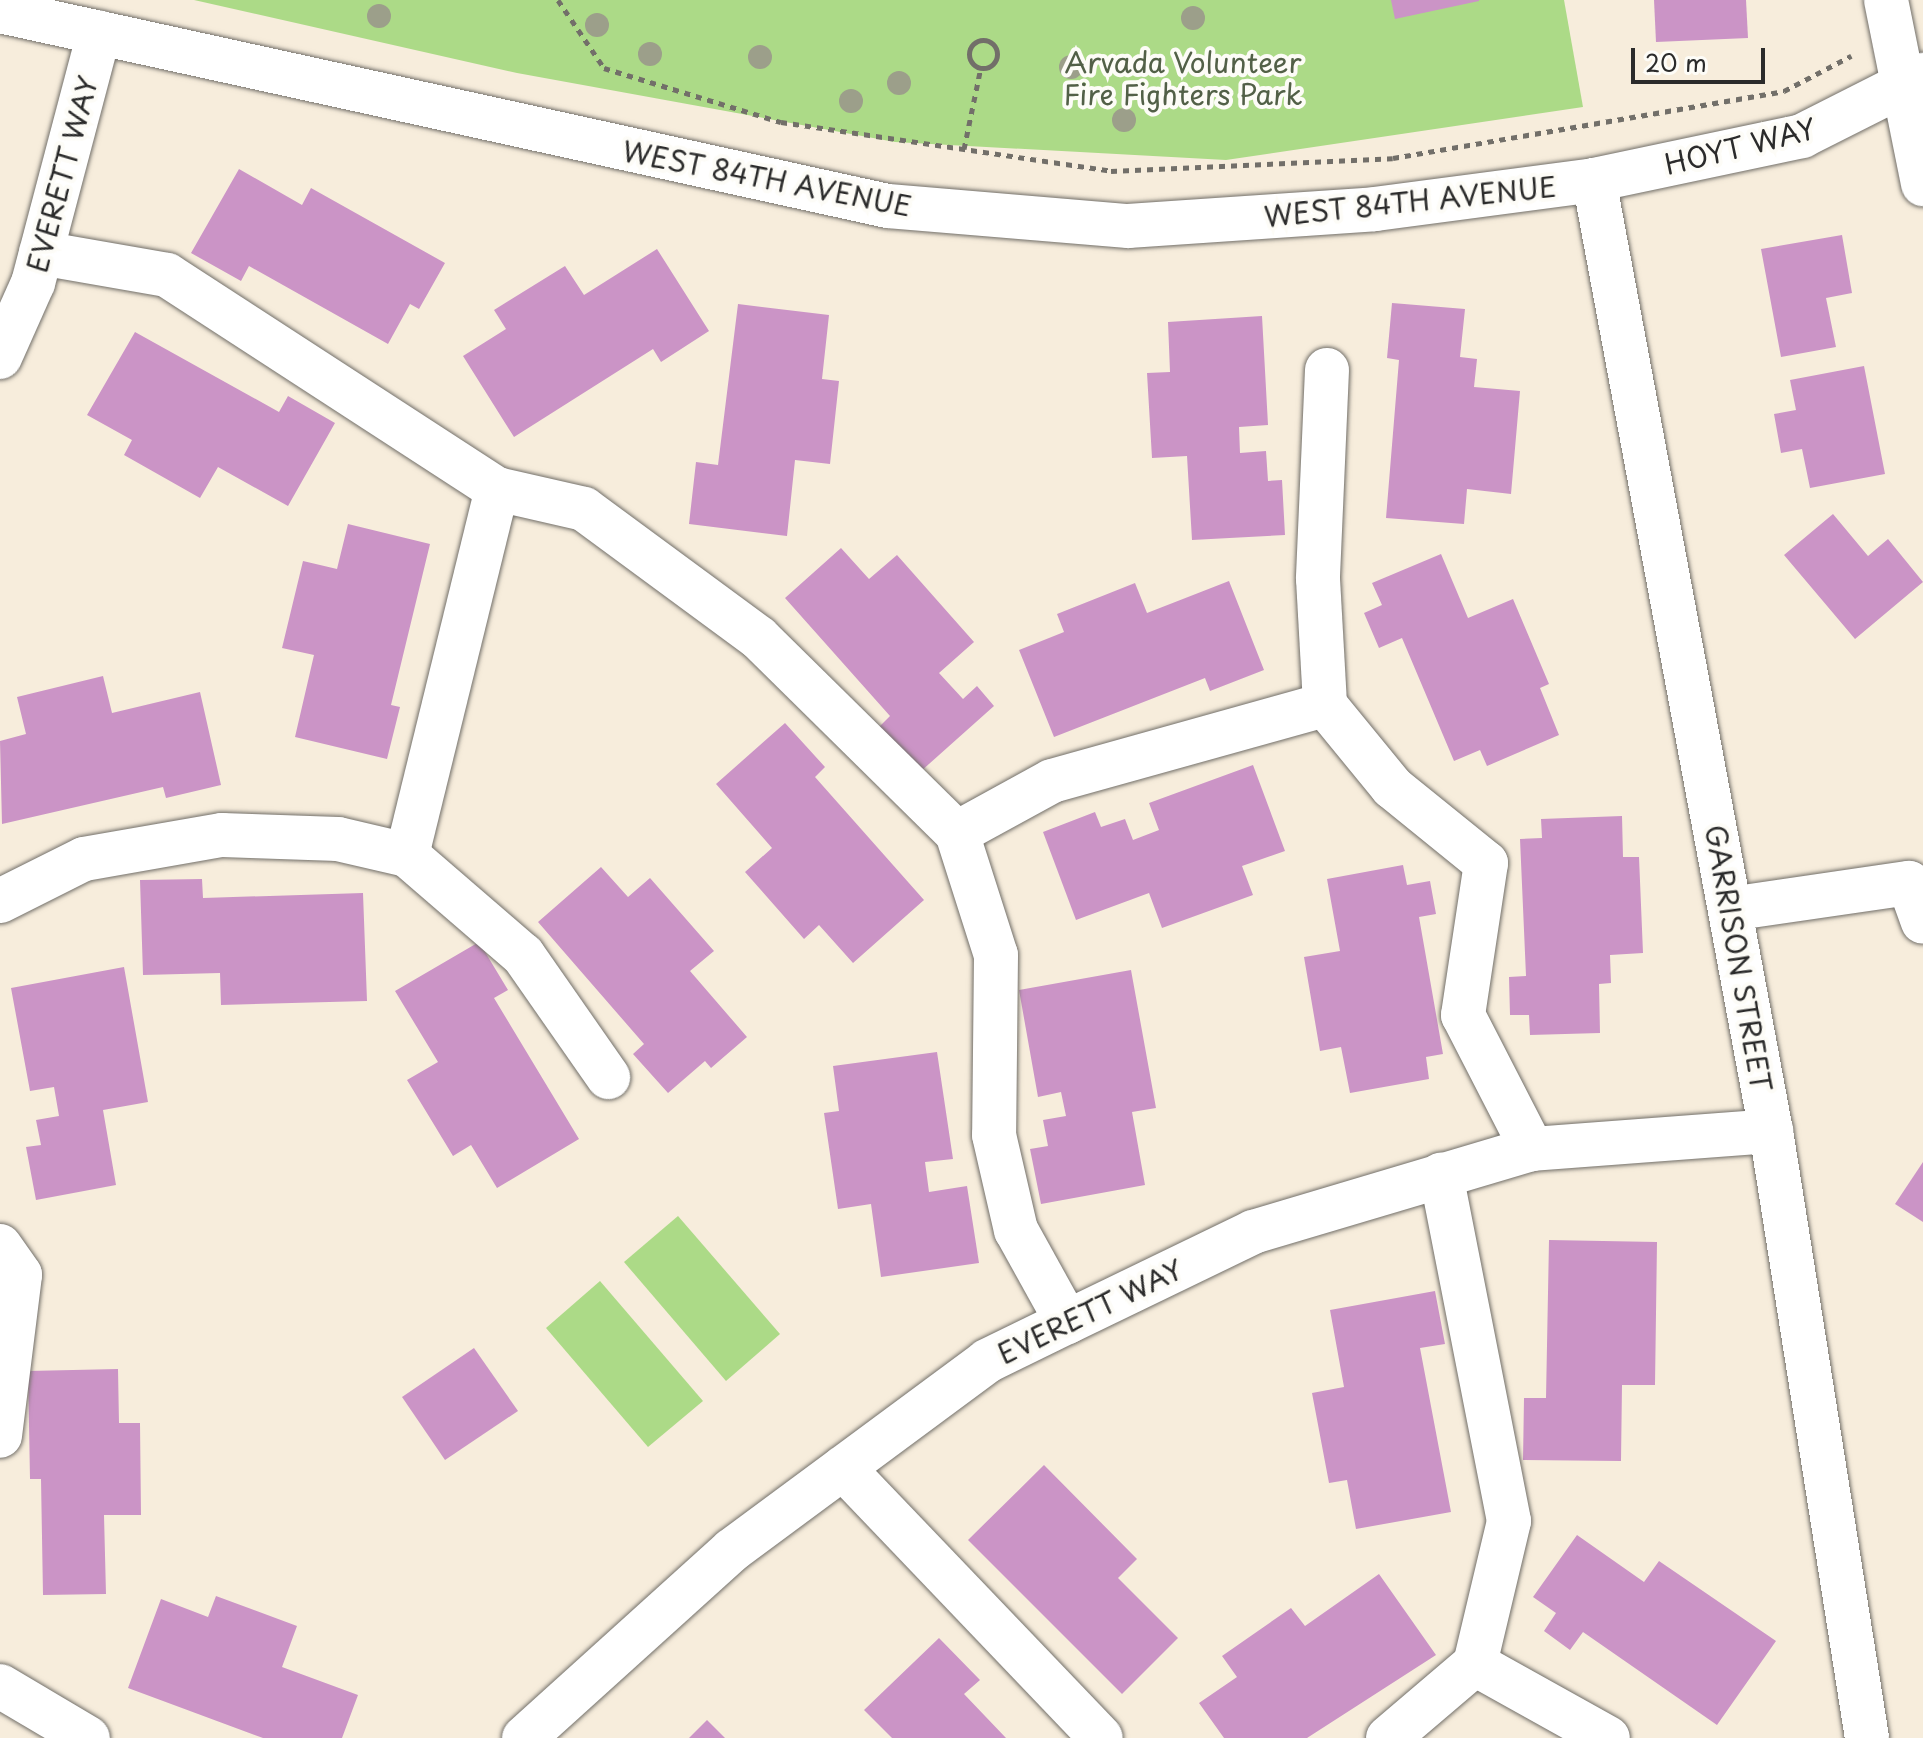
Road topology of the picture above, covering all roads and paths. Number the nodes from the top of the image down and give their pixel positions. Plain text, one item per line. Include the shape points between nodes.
1 (558, 0) edge
2 (0, 11) edge
3 (1889, 15) edge
4 (99, 33) junction
5 (981, 67) junction
6 (1913, 81) edge
7 (964, 149) junction
8 (1594, 180) junction
9 (1923, 184) edge
10 (41, 253) junction
11 (0, 357) edge
12 (1327, 370) dead end
13 (497, 489) junction
14 (1325, 705) junction
15 (957, 833) junction
16 (407, 855) junction
17 (0, 901) edge
18 (1730, 909) junction
19 (1923, 922) edge
20 (608, 1077) dead end
21 (1771, 1131) junction
22 (1532, 1149) junction
23 (1441, 1175) junction
24 (0, 1246) edge
25 (1067, 1322) junction
26 (0, 1436) edge
27 (843, 1468) junction
28 (1475, 1664) junction
29 (0, 1686) edge
30 (544, 1731) edge
31 (88, 1738) edge
32 (1101, 1738) edge
33 (1388, 1738) edge
34 (1608, 1738) edge
35 (1867, 1738) edge

1 - 7 path via 604,68 781,122
2 - 4 street, WEST 84TH AVENUE
3 - 6 street
3 - 7 path via 1784,91 1393,158 1111,171
4 - 8 street, WEST 84TH AVENUE via 888,206 1128,226 1375,209
4 - 10 street, EVERETT WAY
5 - 5 path via 995,63 999,55 995,43 984,39 969,49 969,59
5 - 7 path
6 - 8 street, HOYT WAY via 1802,136
6 - 9 street
8 - 18 street, GARRISON STREET
10 - 11 street, EVERETT WAY
10 - 13 street via 167,275
12 - 14 street via 1318,579
13 - 15 street via 584,509 747,629
13 - 16 street
14 - 15 street via 1052,781
14 - 22 street via 1392,787 1486,863 1463,1015
15 - 25 street via 996,955 994,1135 1016,1230
16 - 17 street via 338,839 222,835 84,859
16 - 20 street via 523,955
18 - 19 street via 1909,883
18 - 21 street, GARRISON STREET
21 - 22 street, EVERETT WAY
21 - 35 street, GARRISON STREET
22 - 23 street, EVERETT WAY
23 - 25 street, EVERETT WAY via 1253,1232
23 - 28 street via 1509,1521
24 - 26 street via 20,1275
25 - 27 street, EVERETT WAY via 987,1361
27 - 30 street, EVERETT WAY via 732,1550
27 - 32 street
28 - 33 street
28 - 34 street
29 - 31 street

